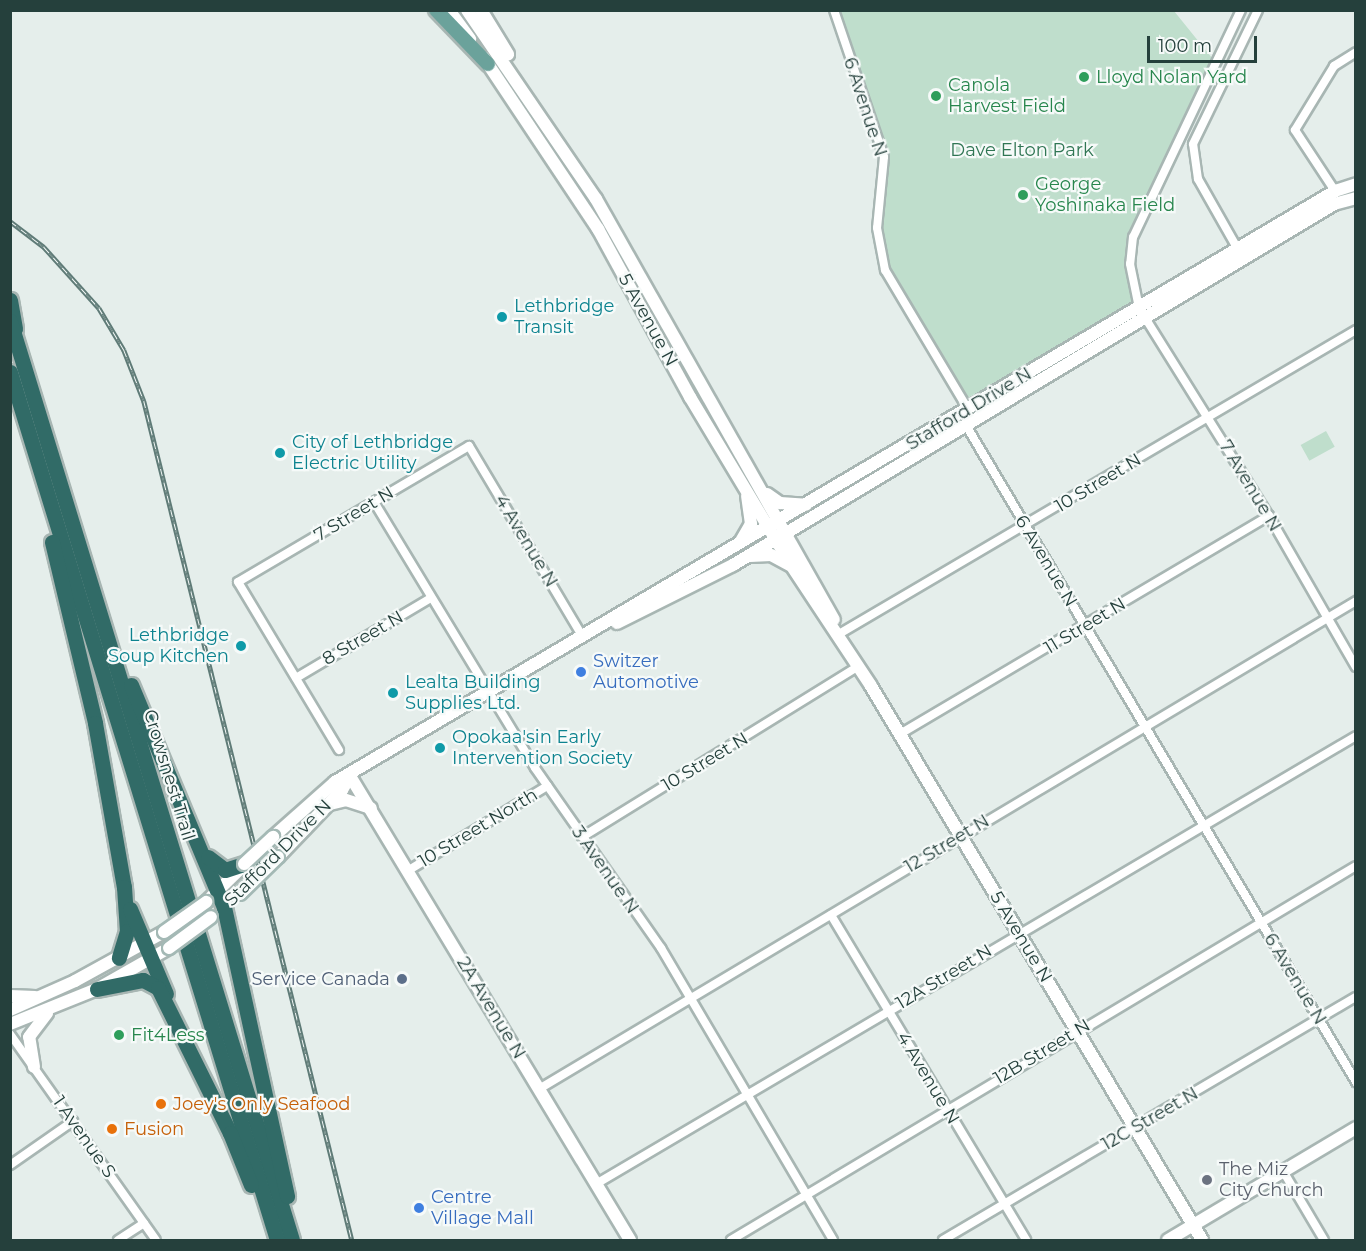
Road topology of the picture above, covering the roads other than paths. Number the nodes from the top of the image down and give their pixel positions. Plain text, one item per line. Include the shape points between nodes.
1 (436, 10) edge
2 (449, 10) edge
3 (467, 10) edge
4 (481, 10) edge
5 (834, 10) edge
6 (1241, 10) edge
7 (1258, 10) edge
8 (1356, 52) edge
9 (488, 64) junction
10 (525, 90) junction
11 (1356, 184) edge
12 (1335, 191) junction
13 (1356, 198) edge
14 (1241, 254) junction
15 (10, 300) edge
16 (1142, 314) junction
17 (10, 321) edge
18 (1356, 330) edge
19 (18, 352) junction
20 (10, 372) edge
21 (10, 379) edge
22 (19, 404) junction
23 (968, 408) junction
24 (1209, 417) junction
25 (967, 426) junction
26 (469, 446) joint
27 (58, 481) junction
28 (760, 488) junction
29 (746, 489) junction
30 (374, 502) junction
31 (807, 505) junction
32 (1269, 516) junction
33 (1025, 526) junction
34 (778, 530) junction
35 (734, 548) junction
36 (746, 556) junction
37 (791, 565) junction
38 (431, 598) junction
39 (1356, 601) edge
40 (1327, 618) junction
41 (1085, 626) junction
42 (839, 634) junction
43 (583, 637) junction
44 (859, 666) junction
45 (1356, 667) edge
46 (296, 678) junction
47 (488, 693) junction
48 (1146, 728) junction
49 (900, 734) junction
50 (1356, 736) edge
51 (339, 750) dead end
52 (350, 776) junction
53 (547, 786) junction
54 (326, 806) junction
55 (372, 808) junction
56 (1204, 826) junction
57 (960, 835) junction
58 (582, 837) junction
59 (203, 850) junction
60 (1356, 866) edge
61 (237, 869) junction
62 (409, 870) junction
63 (123, 887) junction
64 (218, 888) junction
65 (224, 907) junction
66 (831, 915) junction
67 (1262, 922) junction
68 (1018, 933) junction
69 (147, 944) junction
70 (119, 958) junction
71 (154, 959) junction
72 (97, 989) junction
73 (10, 996) edge
74 (45, 996) junction
75 (691, 998) junction
76 (1356, 998) edge
77 (53, 1007) junction
78 (10, 1010) edge
79 (888, 1011) junction
80 (1319, 1020) junction
81 (177, 1022) junction
82 (10, 1024) edge
83 (1076, 1030) junction
84 (10, 1034) edge
85 (34, 1067) junction
86 (1356, 1082) edge
87 (539, 1089) junction
88 (749, 1097) junction
89 (948, 1110) junction
90 (73, 1121) junction
91 (1135, 1128) junction
92 (1356, 1128) edge
93 (10, 1165) edge
94 (1283, 1171) junction
95 (596, 1184) junction
96 (806, 1195) junction
97 (1004, 1204) junction
98 (144, 1222) junction
99 (1193, 1225) junction
100 (118, 1240) edge
101 (156, 1240) edge
102 (272, 1240) edge
103 (277, 1240) edge
104 (294, 1240) edge
105 (630, 1240) edge
106 (731, 1240) edge
107 (833, 1240) edge
108 (943, 1240) edge
109 (1026, 1240) edge
110 (1168, 1240) edge
111 (1202, 1240) edge
112 (1324, 1240) edge

1 - 9 main road
2 - 9 main road, 5 Avenue N
3 - 10 main road, 5 Avenue N
4 - 10 main road
5 - 23 street, 6 Avenue N via 884,157 877,228 881,261
6 - 16 street via 1133,237 1130,264
7 - 14 street via 1192,144 1198,179
8 - 12 street via 1334,66 1295,130
9 - 29 main road, 5 Avenue N via 598,230
10 - 28 main road, 5 Avenue N via 630,256
11 - 12 main road, Stafford Drive N
12 - 14 main road, Stafford Drive N
13 - 14 main road, Stafford Drive N via 1334,204
14 - 16 main road, Stafford Drive N
15 - 19 highway
16 - 23 main road, Stafford Drive N
16 - 24 street, 7 Avenue N
16 - 25 main road, Stafford Drive N
17 - 19 highway, Crowsnest Trail
18 - 24 street, 10 Street N
19 - 27 highway, Crowsnest Trail
20 - 22 highway, Crowsnest Trail
21 - 22 highway
22 - 63 highway via 95,723
22 - 103 highway, Crowsnest Trail
23 - 25 street
23 - 31 main road, Stafford Drive N
24 - 32 street, 7 Avenue N
24 - 33 street, 10 Street N
25 - 33 street, 6 Avenue N
25 - 34 main road, Stafford Drive N
26 - 30 street, 7 Street N
26 - 43 street, 4 Avenue N
27 - 59 highway via 147,729
27 - 104 highway, Crowsnest Trail
28 - 31 main road via 780,503
28 - 34 main road, 5 Avenue N
29 - 34 main road, 5 Avenue N
29 - 35 main road via 750,527
30 - 38 street, 3 Avenue N
30 - 46 street, 7 Street N via 238,582
31 - 34 main road, Stafford Drive N
32 - 40 street, 7 Avenue N
32 - 41 street, 11 Street N
33 - 41 street, 6 Avenue N
33 - 42 street, 10 Street N
34 - 35 main road, Stafford Drive N
34 - 36 main road, Stafford Drive N
34 - 37 main road, 5 Avenue N
34 - 42 main road, 5 Avenue N via 824,598
35 - 43 main road, Stafford Drive N
36 - 37 main road via 771,555
36 - 43 main road, Stafford Drive N via 687,590
37 - 42 main road, 5 Avenue N
38 - 46 street, 8 Street N
38 - 47 street, 3 Avenue N
39 - 40 street, 12 Street N
40 - 45 street, 7 Avenue N
40 - 48 street, 12 Street N
41 - 48 street, 6 Avenue N
41 - 49 street, 11 Street N
42 - 44 main road, 5 Avenue N
43 - 47 main road, Stafford Drive N
44 - 49 main road, 5 Avenue N
44 - 58 street, 10 Street N
46 - 51 street
47 - 52 main road, Stafford Drive N
47 - 53 street, 3 Avenue N
48 - 56 street, 6 Avenue N
48 - 57 street, 12 Street N
49 - 57 main road, 5 Avenue N
50 - 56 street, 12A Street N
52 - 54 main road, Stafford Drive N
52 - 55 main road, 2A Avenue N
52 - 61 main road, Stafford Drive N, bridge via 328,787
53 - 58 street, 3 Avenue N
53 - 62 street, 10 Street North
54 - 55 main road via 346,800
54 - 65 main road, Stafford Drive N, bridge via 279,857
55 - 62 main road, 2A Avenue N
56 - 67 street, 6 Avenue N
56 - 68 street, 12A Street N
57 - 66 street, 12 Street N
57 - 68 main road, 5 Avenue N
58 - 75 street, 3 Avenue N via 661,948
59 - 61 highway via 215,866
59 - 64 highway
60 - 67 street, 12B Street N
61 - 64 main road, Stafford Drive N
62 - 87 main road, 2A Avenue N
63 - 69 highway
63 - 70 highway via 127,932
64 - 65 highway
64 - 69 main road, Stafford Drive N, bridge via 206,902
65 - 71 main road, Stafford Drive N, bridge
65 - 104 highway
66 - 75 street, 12 Street N
66 - 79 street, 4 Avenue N
67 - 80 street, 6 Avenue N
67 - 83 street, 12B Street N
68 - 79 street, 12A Street N
68 - 83 main road, 5 Avenue N
69 - 70 main road, Stafford Drive N
69 - 71 highway
70 - 74 main road, Stafford Drive N
71 - 72 main road, Stafford Drive N
71 - 81 highway
72 - 77 main road, Stafford Drive N
72 - 81 highway via 130,980 150,982 164,996
73 - 74 main road
74 - 78 main road, Stafford Drive N
75 - 87 street, 12 Street N
75 - 88 street, 3 Avenue N
76 - 80 street, 12C Street N
77 - 82 main road, Stafford Drive N
77 - 85 main road via 32,1028 29,1047
79 - 88 street, 12A Street N
79 - 89 street, 4 Avenue N
80 - 86 street, 6 Avenue N
80 - 91 street, 12C Street N
81 - 102 highway via 230,1133
83 - 89 street, 12B Street N
83 - 91 main road, 5 Avenue N
84 - 85 street, 1 Avenue S
85 - 90 street, 1 Avenue S
87 - 95 main road, 2A Avenue N
88 - 95 street, 12A Street N
88 - 96 street, 3 Avenue N
89 - 96 street, 12B Street N
89 - 97 street, 4 Avenue N
90 - 93 street
90 - 98 street, 1 Avenue S
91 - 97 street, 12C Street N
91 - 99 main road, 5 Avenue N
92 - 94 main road
94 - 99 main road
94 - 112 street
95 - 105 main road, 2A Avenue N
96 - 106 street, 12B Street N
96 - 107 street, 3 Avenue N
97 - 108 street, 12C Street N
97 - 109 street, 4 Avenue N
98 - 100 street
98 - 101 street, 1 Avenue S
99 - 110 main road
99 - 111 main road, 5 Avenue N

